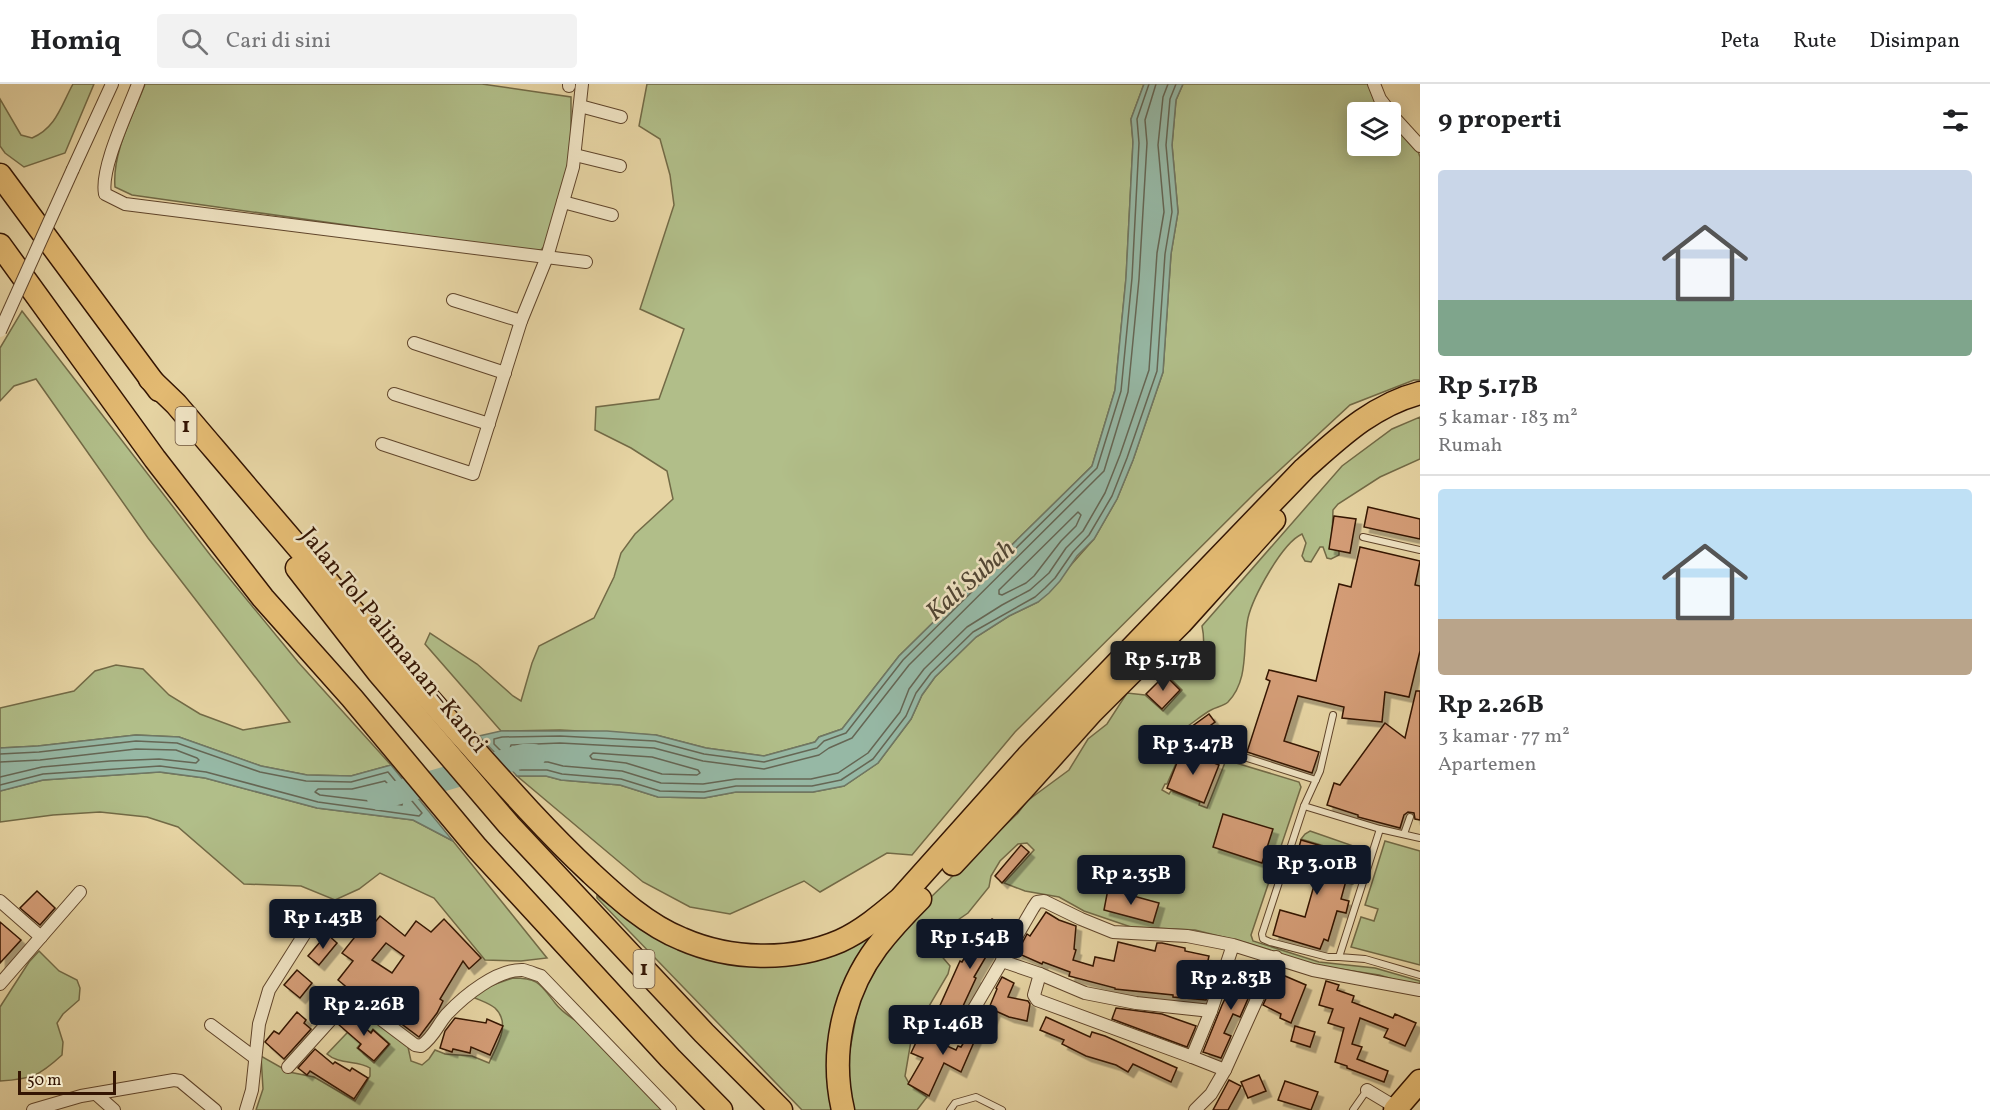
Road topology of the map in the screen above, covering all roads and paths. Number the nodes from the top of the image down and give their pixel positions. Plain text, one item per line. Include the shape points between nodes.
1 (112, 84) edge
2 (138, 84) edge
3 (1374, 84) edge
4 (573, 85) edge
5 (1382, 102) edge
6 (580, 106) junction
7 (621, 117) dead end
8 (1401, 125) edge
9 (1420, 145) edge
10 (574, 155) junction
11 (620, 166) dead end
12 (0, 175) edge
13 (563, 202) junction
14 (612, 215) dead end
15 (0, 244) edge
16 (547, 257) junction
17 (586, 262) dead end
18 (453, 300) dead end
19 (521, 321) junction
20 (0, 332) edge
21 (414, 343) dead end
22 (505, 373) junction
23 (1420, 393) edge
24 (394, 394) dead end
25 (1420, 402) edge
26 (489, 424) junction
27 (382, 444) dead end
28 (1363, 537) dead end
29 (1420, 550) edge
30 (386, 667) junction
31 (1333, 715) dead end
32 (1216, 748) dead end
33 (1316, 780) junction
34 (1304, 806) junction
35 (1410, 817) dead end
36 (1380, 829) junction
37 (1404, 834) junction
38 (1420, 838) edge
39 (80, 892) dead end
40 (0, 901) edge
41 (314, 919) dead end
42 (41, 937) junction
43 (1233, 945) junction
44 (1276, 957) junction
45 (1339, 957) junction
46 (1002, 961) junction
47 (1040, 974) junction
48 (1420, 975) edge
49 (0, 984) edge
50 (1420, 990) edge
51 (1211, 1011) junction
52 (211, 1025) dead end
53 (926, 1029) dead end
54 (1192, 1057) junction
55 (255, 1058) junction
56 (288, 1067) dead end
57 (1225, 1070) junction
58 (1420, 1081) edge
59 (1367, 1090) joint
60 (96, 1094) junction
61 (1396, 1109) edge
62 (33, 1110) edge
63 (114, 1110) edge
64 (215, 1110) edge
65 (246, 1110) edge
66 (670, 1110) edge
67 (721, 1110) edge
68 (781, 1110) edge
69 (843, 1110) edge
70 (950, 1110) edge
71 (1002, 1110) edge
72 (1195, 1110) edge
73 (1353, 1110) edge

1 - 20 street, bridge
2 - 16 street via 103,183 105,194 116,201
3 - 5 street
4 - 6 street
6 - 7 street
6 - 10 street
8 - 9 street
10 - 11 street
10 - 13 street
12 - 30 highway via 150,379 176,404
13 - 14 street
13 - 16 street
15 - 67 highway, 1 via 196,513 263,598 477,848
16 - 17 street
16 - 19 street
18 - 19 street
19 - 22 street
21 - 22 street
22 - 26 street
23 - 30 highway via 1366,416 1304,469 1027,757 914,885 878,918 839,941 798,952 753,956 718,950 681,939 645,919 611,892
24 - 26 street
25 - 69 highway via 1374,422 1326,462 876,948 851,993 838,1042
26 - 27 street via 473,474
28 - 29 lane
30 - 68 highway, Jalan Tol Palimanan–Kanci / 1 via 509,825
31 - 33 lane
32 - 33 lane
33 - 34 lane
34 - 36 lane
34 - 45 lane via 1263,939
35 - 37 lane
36 - 37 lane
36 - 45 lane
37 - 38 lane
39 - 42 street
40 - 42 street
41 - 55 street via 269,990
42 - 49 street
43 - 44 street
43 - 46 street via 1177,934 1113,932 1044,901 1037,902
43 - 51 street
44 - 50 street via 1312,970
44 - 57 street
45 - 48 lane via 1365,959
46 - 47 street
46 - 53 street via 958,1036 948,1037
47 - 51 street via 1111,1000
47 - 54 street via 1034,996 1037,1000
51 - 54 street
52 - 55 street
54 - 57 street
55 - 65 street
56 - 66 street via 344,1005 358,1002 421,1046 429,1041 446,1015 481,984 523,970 541,976
57 - 72 street via 1211,1094
58 - 61 highway
59 - 61 street
59 - 73 lane
60 - 62 street
60 - 63 street
60 - 64 street via 174,1080
70 - 71 lane via 955,1103 975,1097

